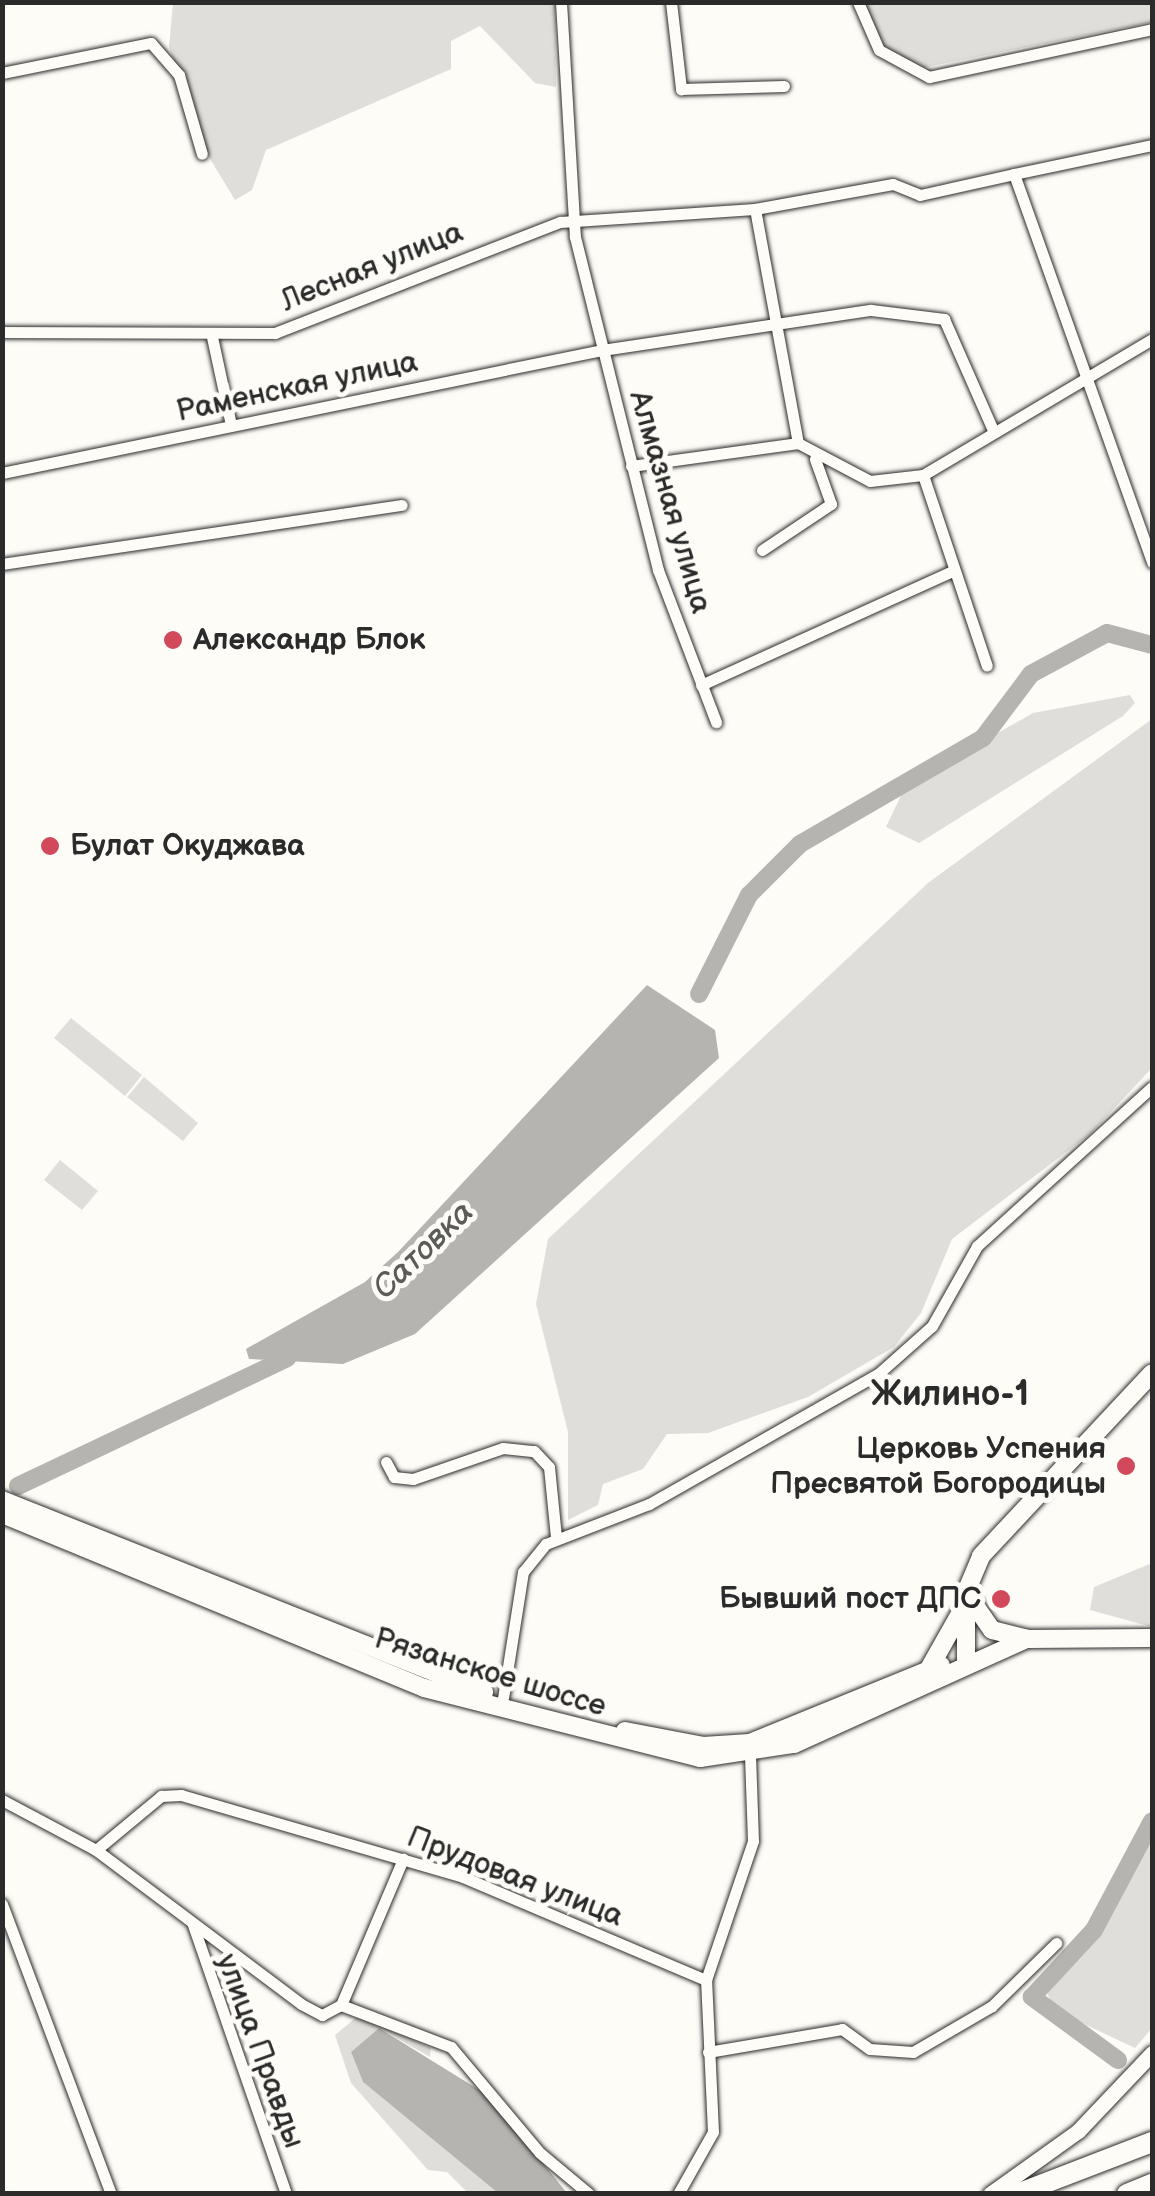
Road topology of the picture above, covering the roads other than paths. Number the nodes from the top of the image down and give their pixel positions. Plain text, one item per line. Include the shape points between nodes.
1 (561, 2) edge
2 (671, 2) edge
3 (858, 2) edge
4 (1152, 29) edge
5 (2, 73) edge
6 (784, 86) dead end
7 (1152, 145) edge
8 (202, 154) dead end
9 (1014, 174) junction
10 (755, 210) junction
11 (576, 226) junction
12 (774, 324) junction
13 (2, 332) edge
14 (212, 337) junction
15 (1152, 340) edge
16 (602, 350) junction
17 (1082, 380) junction
18 (231, 425) junction
19 (993, 430) junction
20 (798, 443) junction
21 (815, 459) junction
22 (632, 466) junction
23 (2, 473) edge
24 (923, 475) junction
25 (402, 505) dead end
26 (762, 550) dead end
27 (1152, 562) edge
28 (2, 564) edge
29 (950, 572) junction
30 (987, 666) dead end
31 (701, 686) junction
32 (716, 722) dead end
33 (1152, 1087) edge
34 (1152, 1373) edge
35 (386, 1462) dead end
36 (2, 1500) edge
37 (2, 1514) edge
38 (556, 1537) junction
39 (966, 1592) junction
40 (1152, 1638) edge
41 (1027, 1639) junction
42 (966, 1660) junction
43 (930, 1667) junction
44 (502, 1698) junction
45 (750, 1757) junction
46 (2, 1800) edge
47 (96, 1850) junction
48 (403, 1859) junction
49 (2, 1904) edge
50 (193, 1925) junction
51 (1056, 1942) dead end
52 (706, 1980) junction
53 (341, 2005) junction
54 (708, 2052) junction
55 (1152, 2053) edge
56 (1152, 2142) edge
57 (1152, 2184) edge
58 (111, 2194) edge
59 (286, 2194) edge
60 (588, 2194) edge
61 (678, 2194) edge
62 (990, 2194) edge
63 (1016, 2194) edge
64 (1127, 2194) edge

1 - 11 street
2 - 6 street via 680,90
3 - 4 street via 879,50 928,77
5 - 8 street via 151,42 179,75
7 - 9 street, Лесная улица
9 - 10 street, Лесная улица via 920,195 893,184
9 - 17 street
10 - 11 street, Лесная улица
10 - 12 street
11 - 14 street, Лесная улица via 560,222 489,246 308,325
11 - 16 street, Алмазная улица
12 - 16 street, Раменская улица
12 - 19 street via 870,310 944,319
12 - 20 street
13 - 14 street, Лесная улица
14 - 18 street
15 - 17 street
16 - 18 street, Раменская улица
16 - 22 street, Алмазная улица
17 - 19 street
17 - 27 street
18 - 23 street, Раменская улица
19 - 24 street
20 - 21 street
20 - 22 street
21 - 24 street via 870,481
21 - 26 street via 831,504
22 - 31 street, Алмазная улица
24 - 29 street
25 - 28 street
29 - 30 street
29 - 31 street
31 - 32 street, Алмазная улица
33 - 38 street via 977,1246 932,1326 878,1374 797,1426 698,1468 650,1504
34 - 39 main road via 999,1533
35 - 38 street via 394,1477 413,1479 502,1448 534,1451 549,1467
36 - 44 main road, Рязанское шоссе
37 - 45 main road, Рязанское шоссе via 424,1688 666,1754
38 - 44 street via 523,1572
39 - 41 main road via 992,1630
39 - 42 main road
39 - 43 main road via 953,1638
40 - 41 main road, Рязанское шоссе
41 - 42 main road, Рязанское шоссе
42 - 43 main road, Рязанское шоссе
42 - 45 main road, Рязанское шоссе
43 - 44 main road, Рязанское шоссе via 791,1730 729,1747
45 - 52 street via 753,1840
46 - 47 street
47 - 48 street, Прудовая улица via 161,1796 181,1794
47 - 50 street
48 - 52 street, Прудовая улица
48 - 53 street
49 - 58 street
50 - 53 street via 312,2010
50 - 59 street, улица Правды
51 - 54 street via 992,2006 914,2052 870,2049 842,2029
52 - 54 street
53 - 60 street via 452,2047 540,2153
54 - 61 street via 712,2132
55 - 62 main road via 1078,2132
56 - 63 highway
57 - 64 highway

